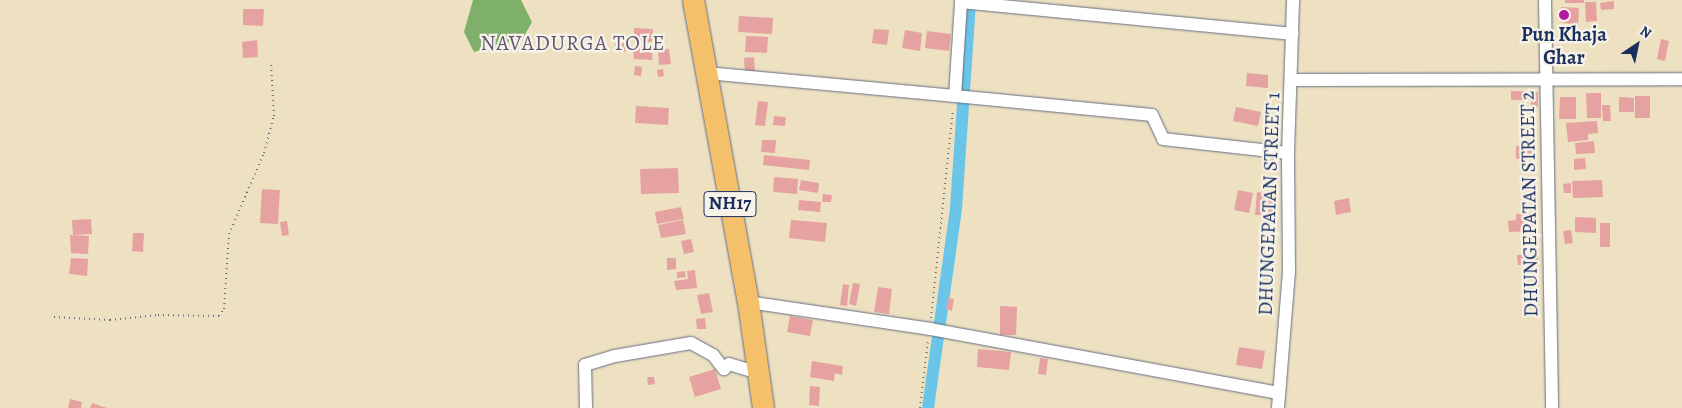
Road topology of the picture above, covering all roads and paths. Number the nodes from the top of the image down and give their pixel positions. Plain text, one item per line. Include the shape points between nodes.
1 (693, 0) edge
2 (1293, 0) edge
3 (1545, 0) edge
4 (1292, 34) junction
5 (271, 63) dead end
6 (707, 72) junction
7 (1545, 79) junction
8 (1682, 79) edge
9 (1291, 80) junction
10 (955, 96) junction
11 (1288, 153) junction
12 (748, 302) junction
13 (54, 317) dead end
14 (930, 328) junction
15 (758, 373) junction
16 (1278, 393) junction
17 (586, 408) edge
18 (764, 408) edge
19 (920, 408) edge
20 (1278, 408) edge
21 (1552, 408) edge

1 - 6 highway, NH17
2 - 4 street, DHUNGEPATAN STREET 1
3 - 7 street, DHUNGEPATAN STREET 2
4 - 9 street, DHUNGEPATAN STREET 1
4 - 10 street via 961,2
5 - 13 path via 274,116 264,153 229,234 224,309 219,316 158,315 110,320
6 - 10 street
6 - 12 highway, NH17
7 - 8 street
7 - 9 street
7 - 21 street, DHUNGEPATAN STREET 2
9 - 11 street, DHUNGEPATAN STREET 1
10 - 11 street via 1152,115 1164,139
10 - 14 path
11 - 16 street, DHUNGEPATAN STREET 1 via 1288,271
12 - 14 street
12 - 15 highway, NH17
14 - 16 street
14 - 19 path
15 - 17 street via 729,364 724,369 713,356 691,343 615,356 585,365
15 - 18 highway, NH17
16 - 20 street, DHUNGEPATAN STREET 1

